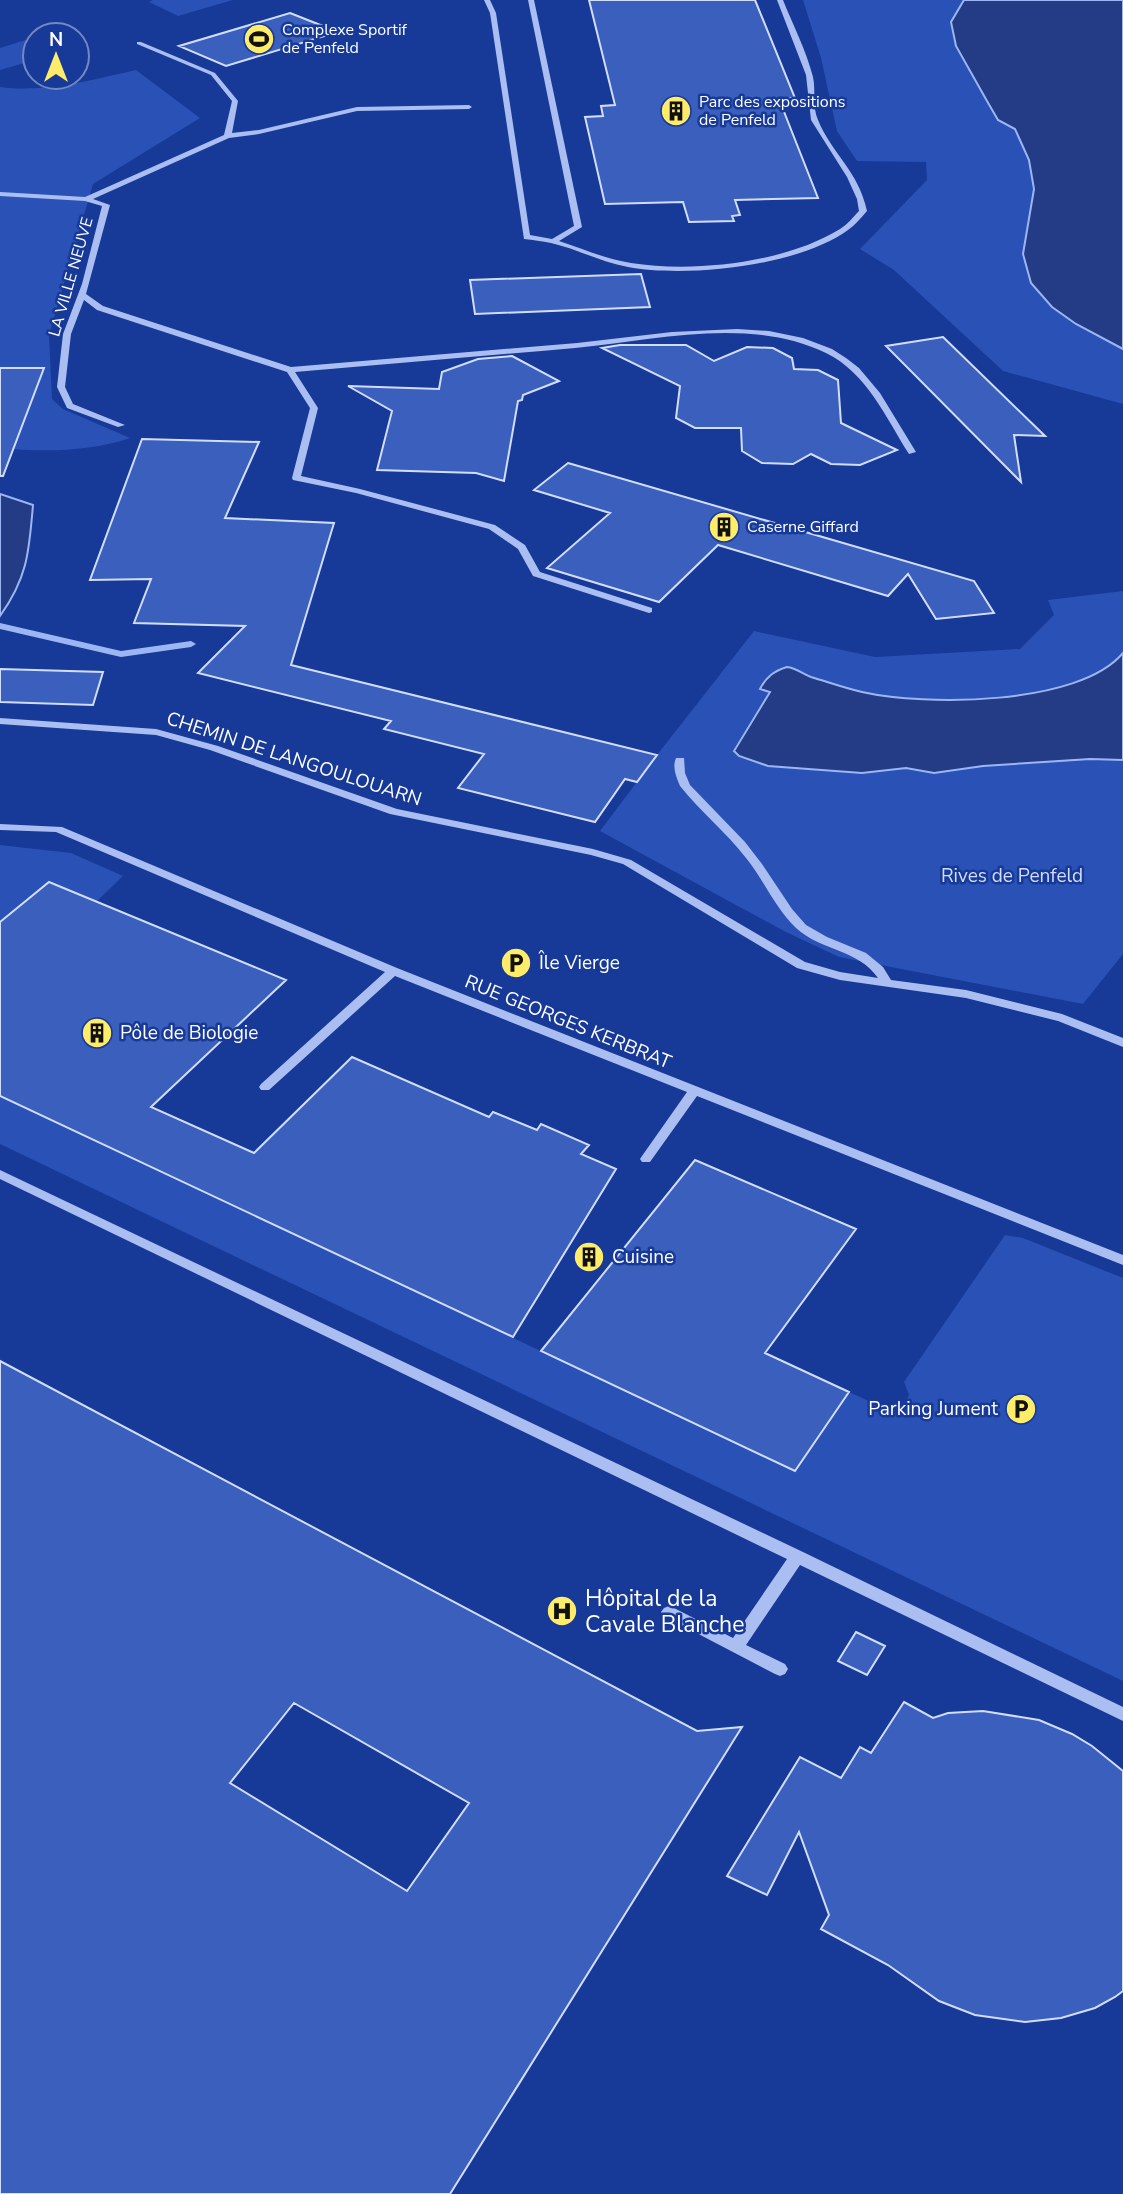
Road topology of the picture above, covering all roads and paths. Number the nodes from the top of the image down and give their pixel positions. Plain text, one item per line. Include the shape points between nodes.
1 (487, 0) edge
2 (531, 0) edge
3 (780, 0) edge
4 (139, 43) dead end
5 (469, 107) dead end
6 (227, 136) junction
7 (0, 194) edge
8 (86, 199) junction
9 (553, 241) junction
10 (82, 295) junction
11 (290, 370) junction
12 (121, 425) dead end
13 (912, 452) dead end
14 (649, 610) dead end
15 (0, 721) edge
16 (680, 760) dead end
17 (0, 827) edge
18 (393, 971) junction
19 (887, 982) junction
20 (1123, 1043) edge
21 (265, 1087) dead end
22 (694, 1091) junction
23 (646, 1160) dead end
24 (0, 1174) edge
25 (1123, 1259) edge
26 (798, 1556) junction
27 (669, 1612) dead end
28 (736, 1647) junction
29 (780, 1670) dead end
30 (1123, 1714) edge

1 - 9 street via 493,13 527,237
2 - 9 street via 578,228
3 - 9 street via 811,79 809,105 861,194 863,211 845,230 807,248 758,261 698,268 632,265
4 - 6 street via 213,74 234,101
5 - 6 street via 357,109
6 - 8 street
7 - 8 street, LA VILLE NEUVE
8 - 10 street, LA VILLE NEUVE via 106,205
10 - 11 street via 100,308
10 - 12 street, LA VILLE NEUVE via 66,334 61,387 70,406
11 - 13 street via 692,332 801,340 832,352 861,372
11 - 14 street via 314,408 296,478 492,527 522,547 536,574
15 - 19 street, CHEMIN DE LANGOULOUARN via 156,732 394,812 627,862 801,965
16 - 19 street via 685,786 757,865 788,912 811,933 876,964
17 - 18 street, RUE GEORGES KERBRAT via 58,829
18 - 21 street
18 - 22 street, RUE GEORGES KERBRAT
19 - 20 street, CHEMIN DE LANGOULOUARN via 966,993 1050,1015
22 - 23 street
22 - 25 street, RUE GEORGES KERBRAT
24 - 26 street
26 - 28 street
26 - 30 street
27 - 28 street
28 - 29 street

